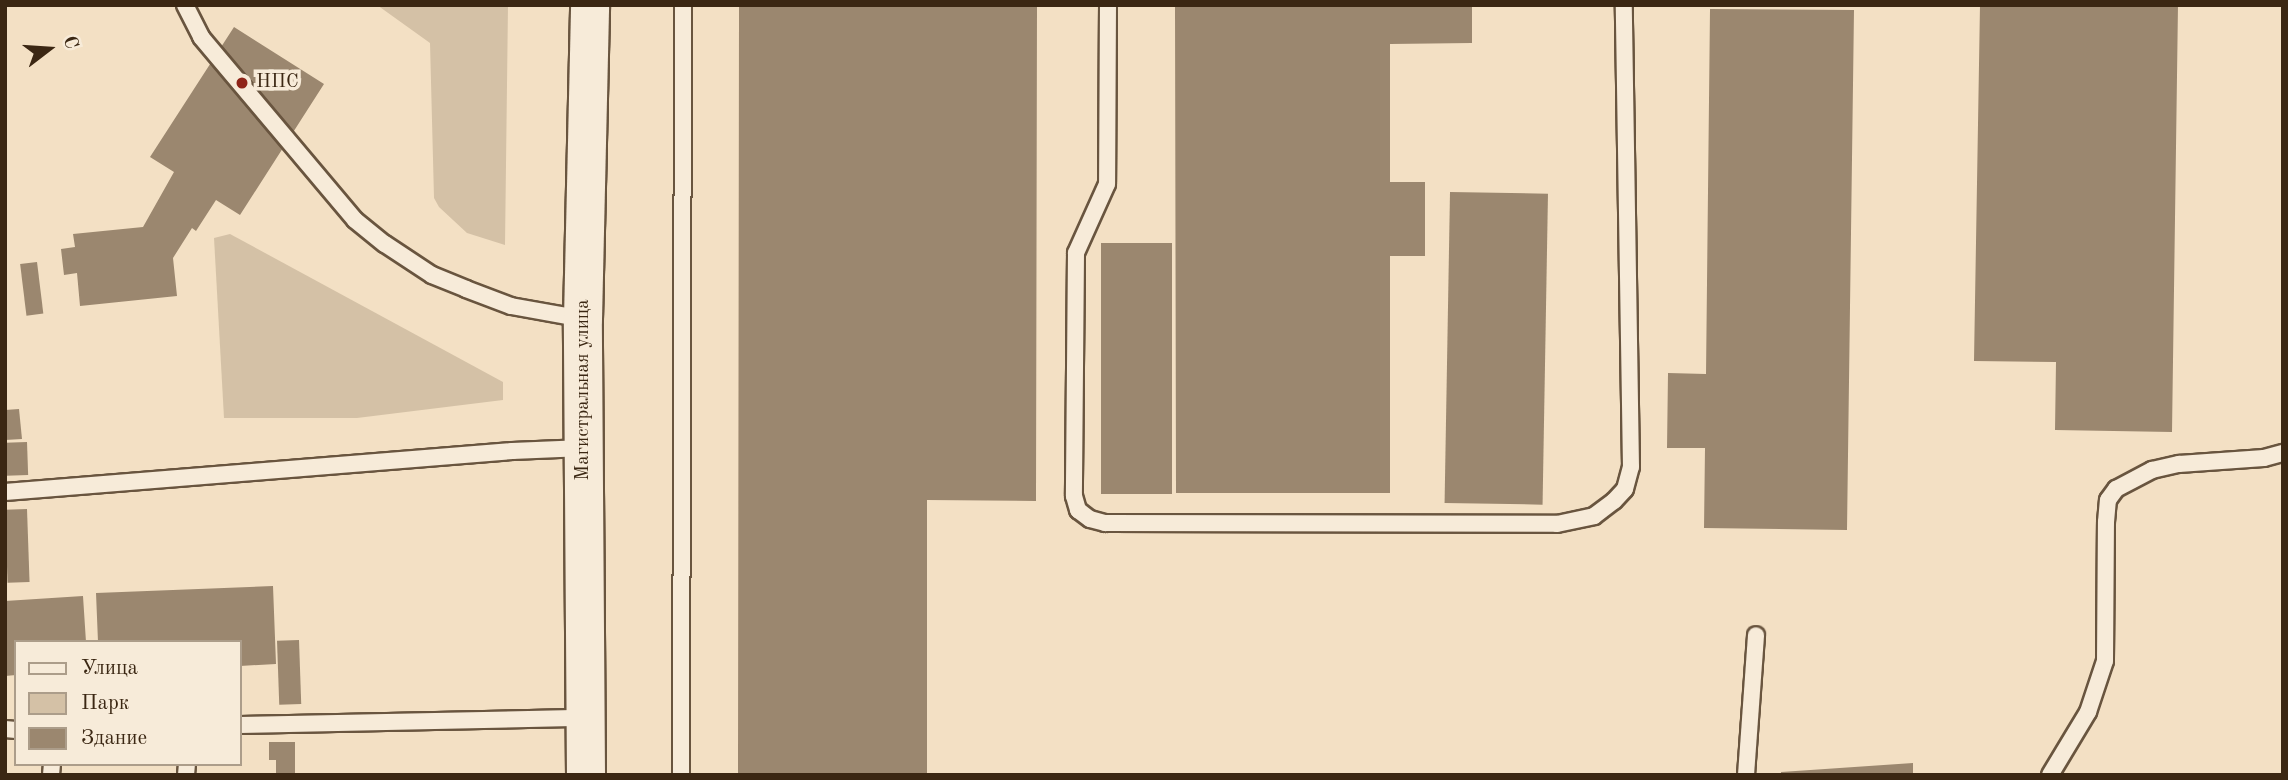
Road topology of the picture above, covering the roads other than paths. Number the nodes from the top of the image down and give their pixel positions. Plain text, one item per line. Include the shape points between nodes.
1 (185, 5) edge
2 (590, 5) edge
3 (683, 5) edge
4 (1108, 5) edge
5 (1624, 5) edge
6 (583, 319) junction
7 (584, 448) junction
8 (2283, 453) edge
9 (5, 492) edge
10 (1756, 635) dead end
11 (585, 718) junction
12 (242, 725) edge
13 (586, 775) edge
14 (681, 775) edge
15 (1745, 775) edge
16 (2050, 775) edge

1 - 6 lane via 201,37 355,220 384,244 432,275 511,306
2 - 6 main road, Магистральная улица
3 - 14 lane
4 - 5 lane via 1107,184 1076,253 1074,496 1078,510 1105,523 1544,524 1594,516 1625,489 1631,467
6 - 7 main road, Магистральная улица
7 - 9 lane
7 - 11 main road, Магистральная улица
8 - 16 lane via 2152,470 2116,489 2108,500 2105,661 2088,712
10 - 15 lane
11 - 12 lane
11 - 13 main road, Магистральная улица

